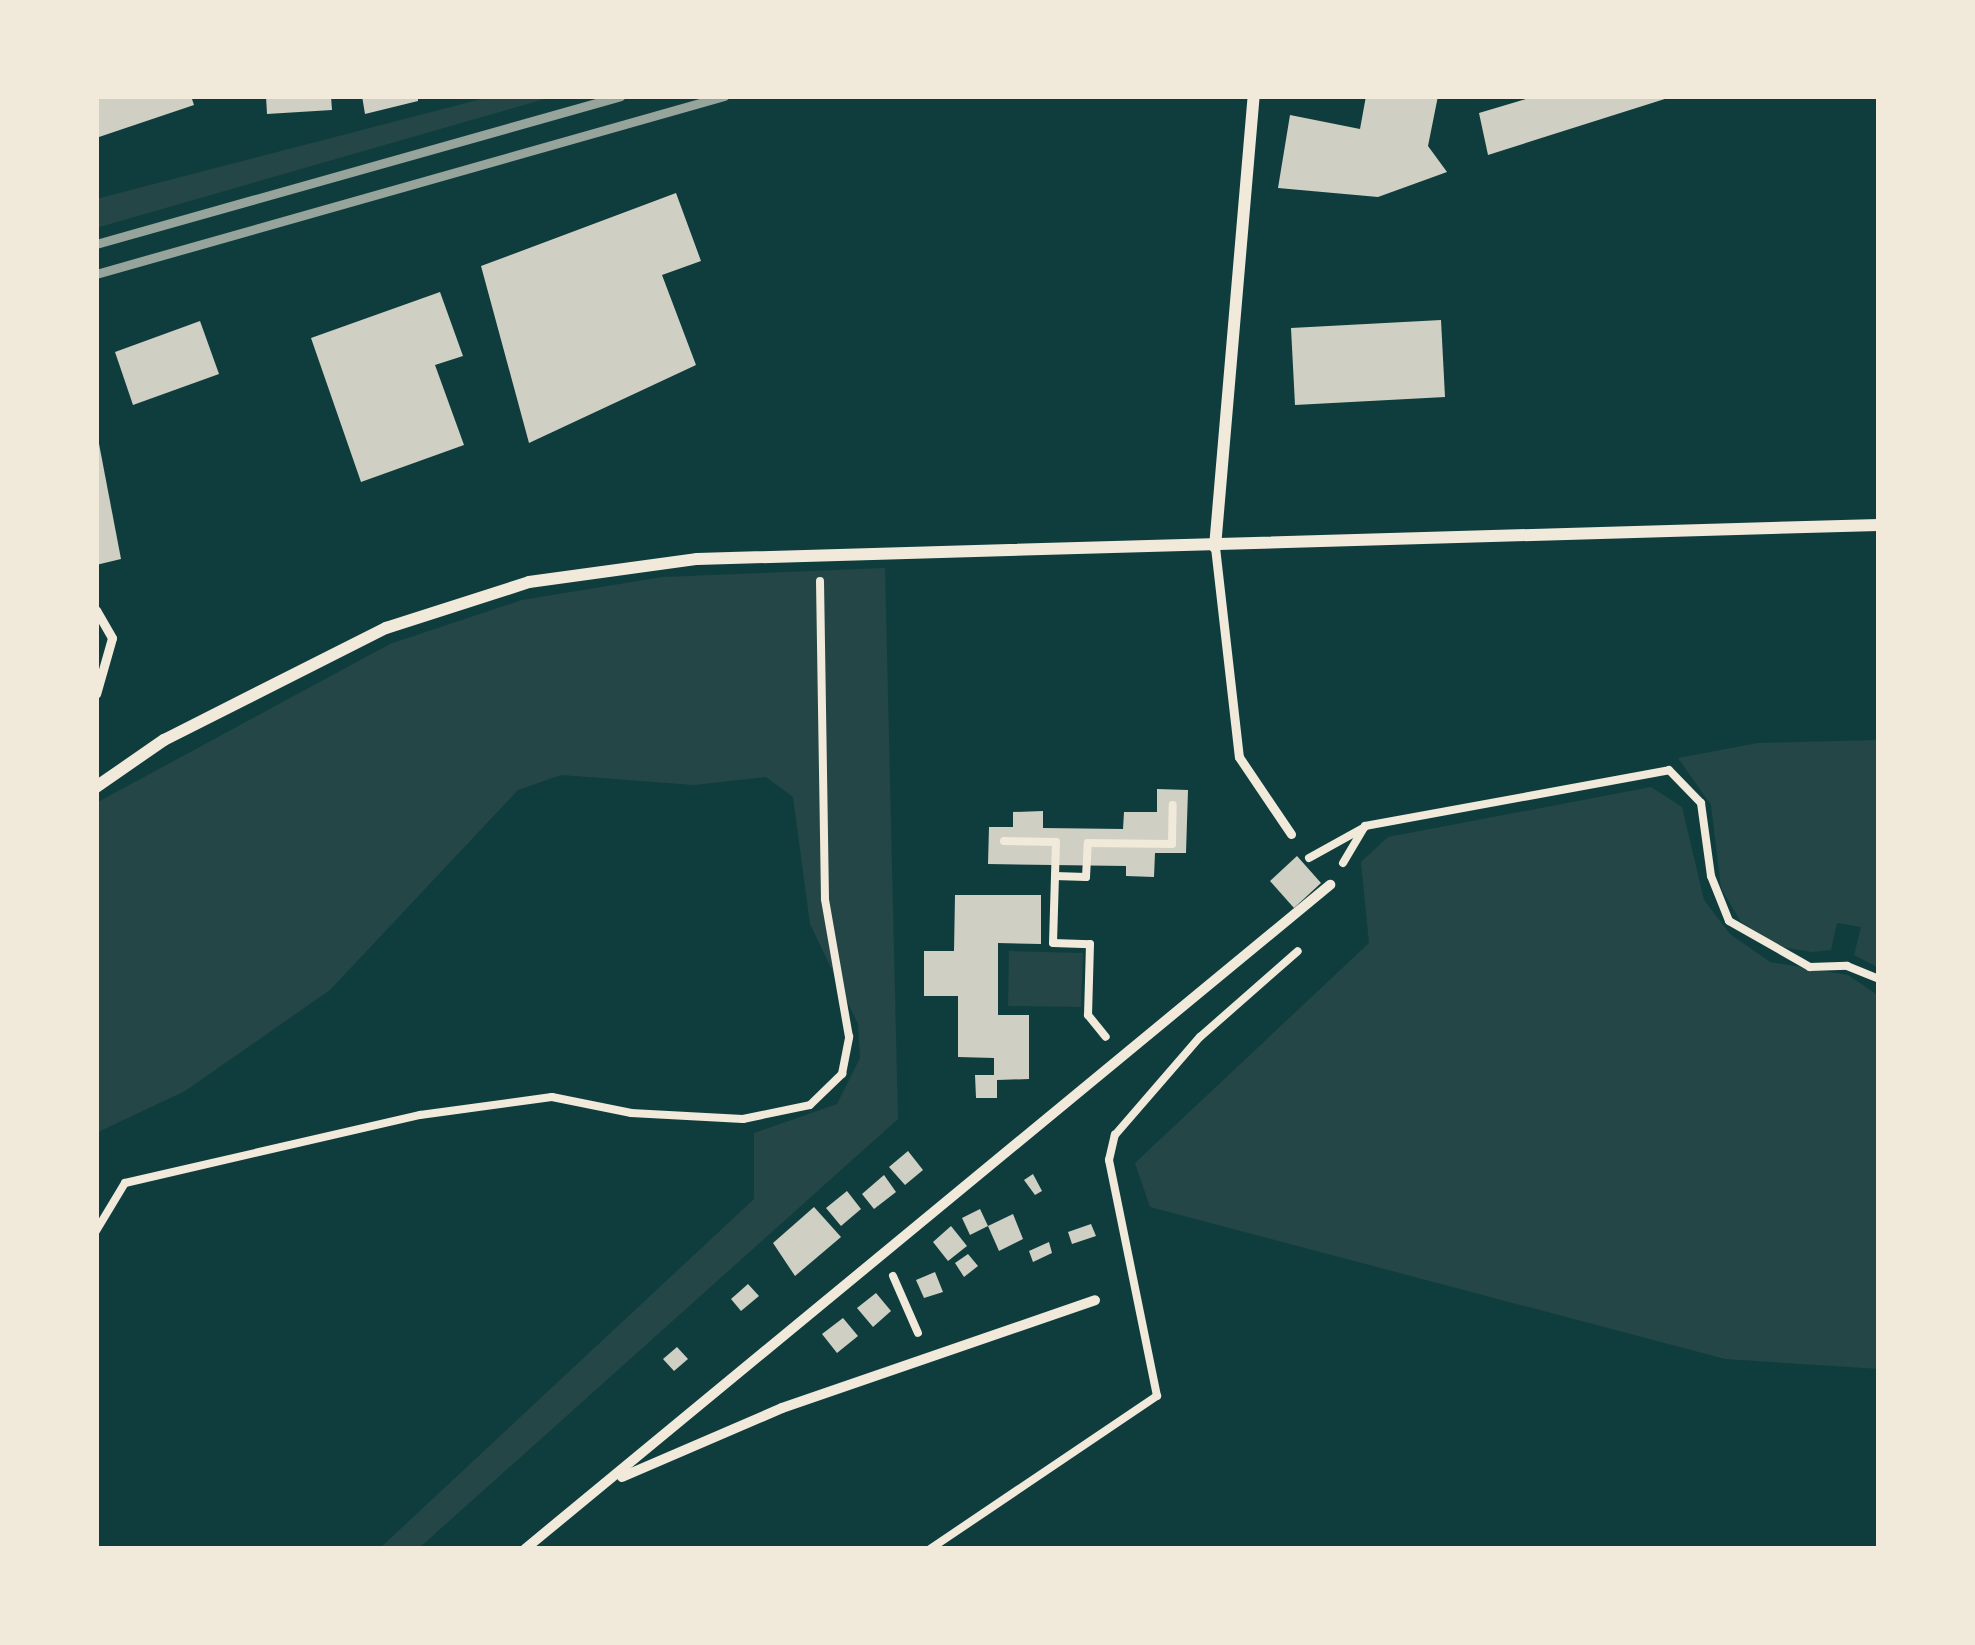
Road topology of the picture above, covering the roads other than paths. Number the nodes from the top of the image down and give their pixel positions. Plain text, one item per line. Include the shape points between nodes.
1 (1254, 96) edge
2 (1879, 525) edge
3 (1215, 547) junction
4 (96, 610) edge
5 (96, 694) edge
6 (96, 787) edge
7 (1291, 835) dead end
8 (1330, 885) road end
9 (1095, 1300) dead end
10 (608, 1483) junction
11 (525, 1549) edge

1 - 3 street
2 - 3 street
3 - 6 street via 697,559 509,588 386,628 164,740
3 - 7 lane via 1239,757
4 - 5 lane via 112,638
8 - 10 street
9 - 10 street via 782,1408
10 - 11 street

